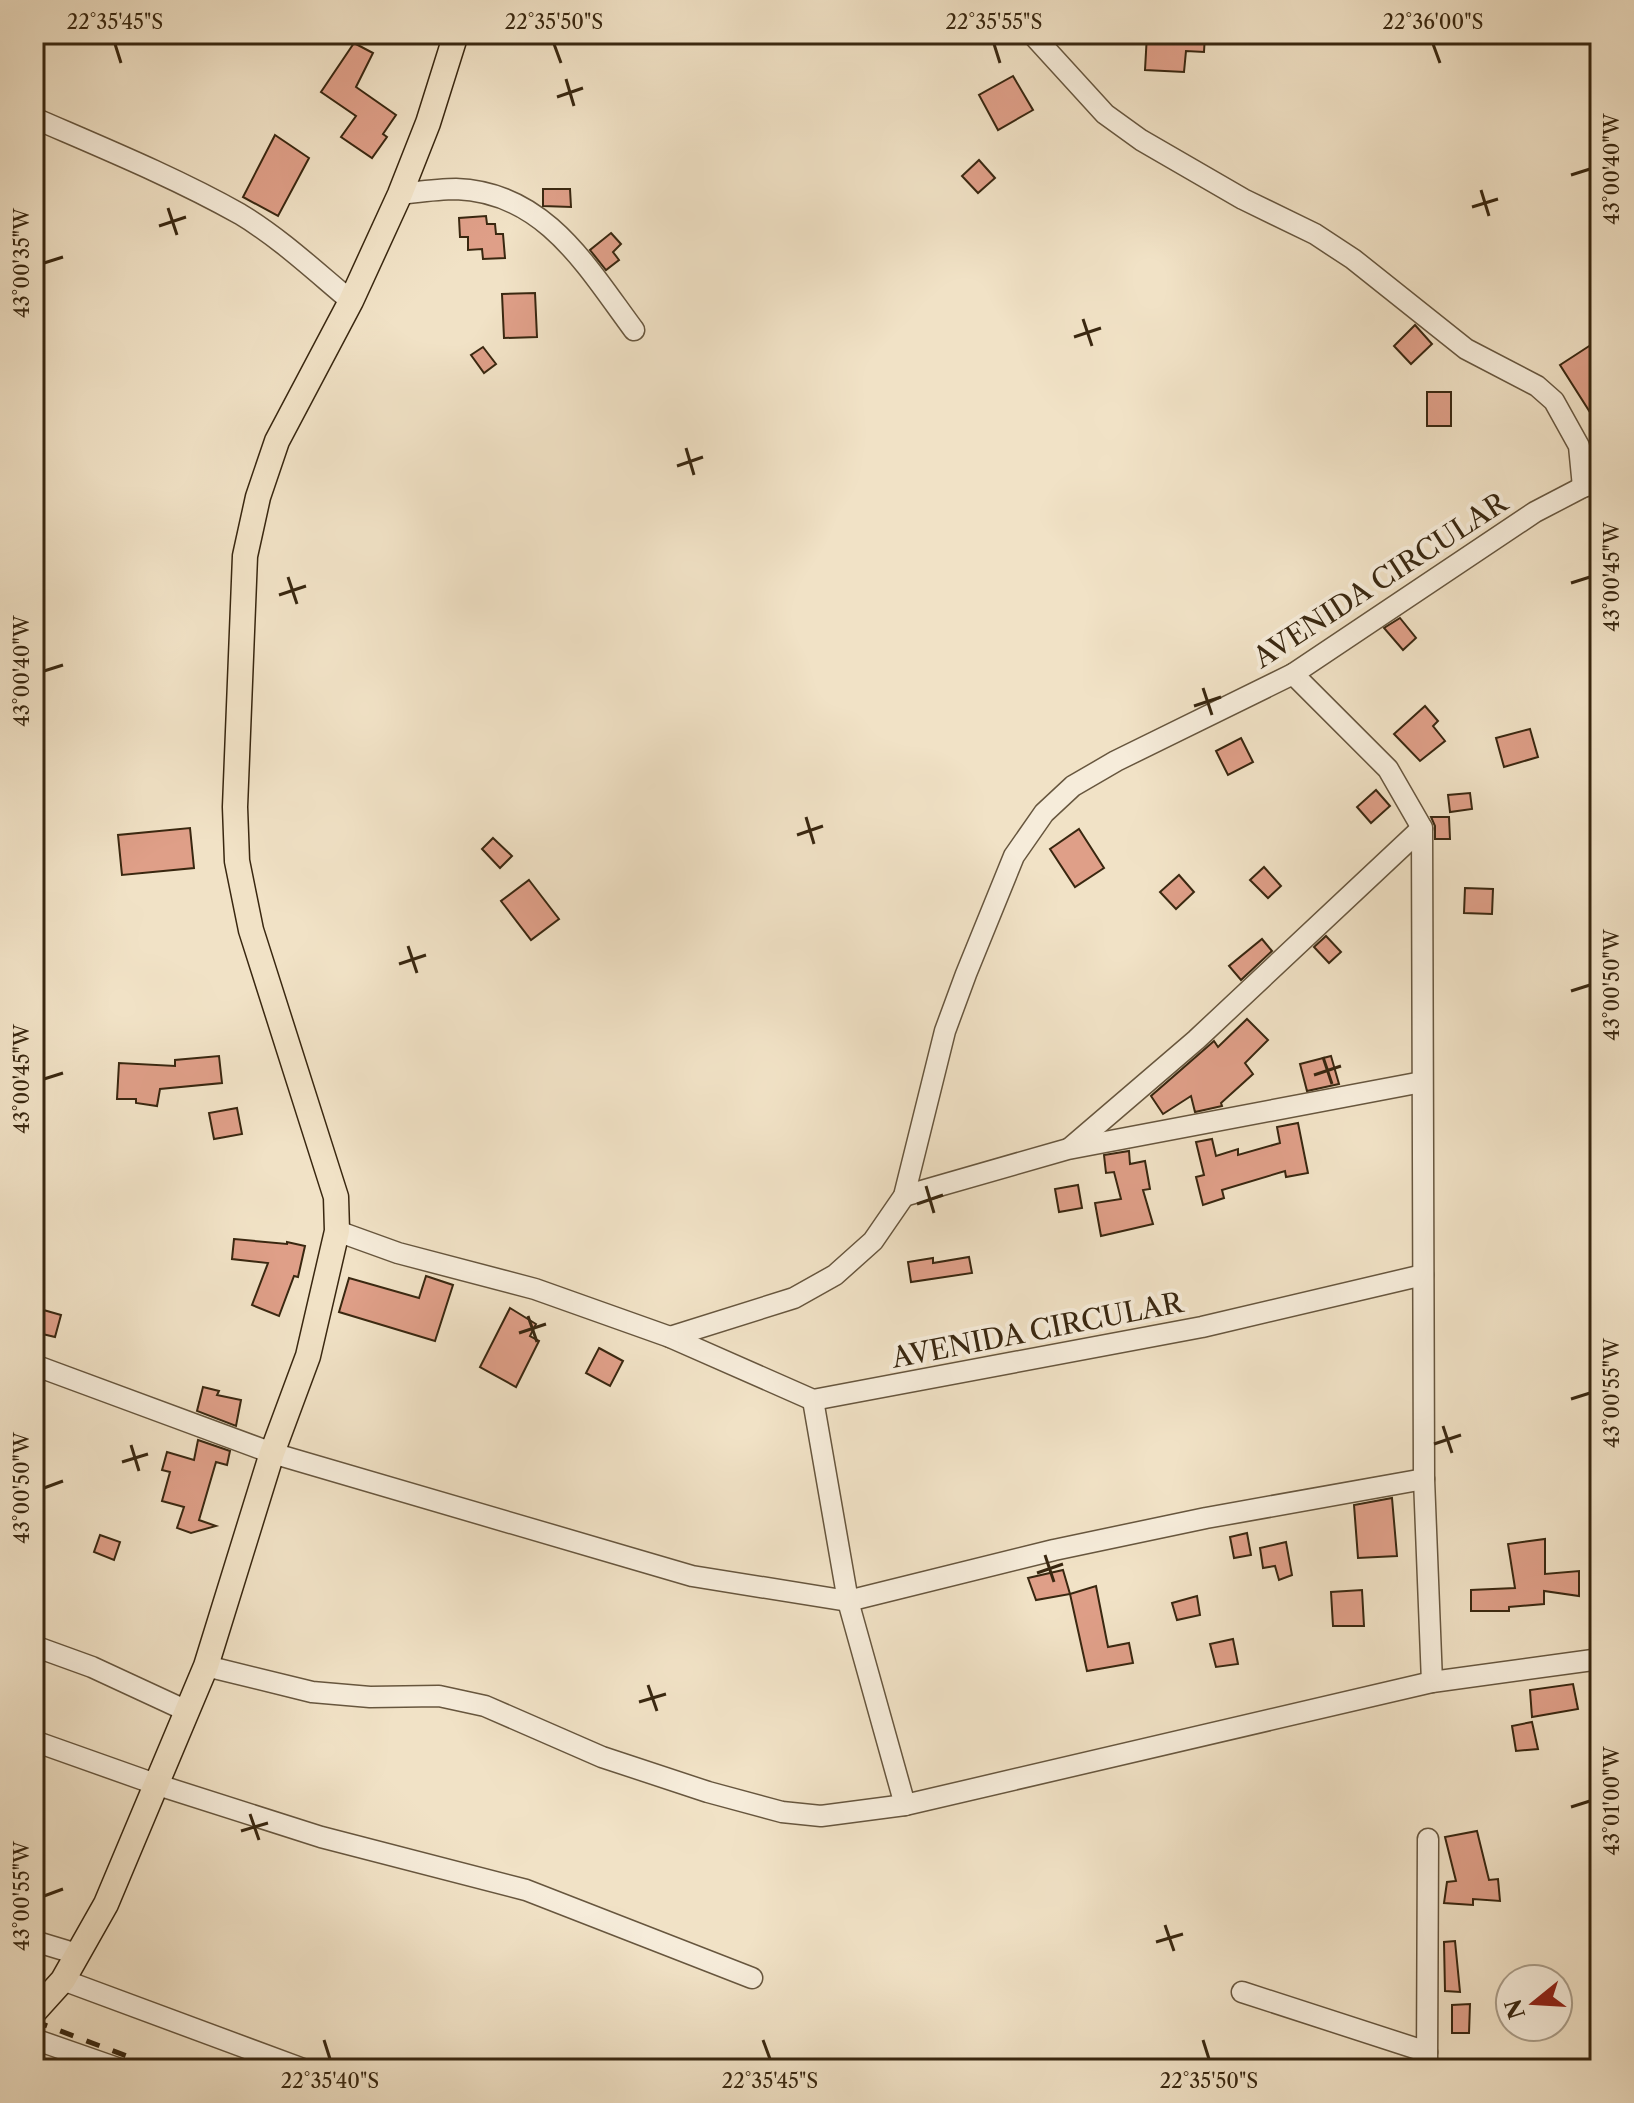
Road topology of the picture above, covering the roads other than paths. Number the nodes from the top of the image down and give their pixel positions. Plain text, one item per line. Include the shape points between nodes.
1 (456, 34) edge
2 (1032, 34) edge
3 (34, 118) edge
4 (400, 194) junction
5 (351, 301) junction
6 (634, 330) dead end
7 (1591, 484) edge
8 (1293, 674) junction
9 (1422, 828) junction
10 (1422, 1082) junction
11 (1068, 1149) junction
12 (904, 1196) junction
13 (337, 1231) junction
14 (1423, 1275) junction
15 (670, 1337) junction
16 (34, 1365) edge
17 (813, 1400) junction
18 (272, 1453) junction
19 (1424, 1479) junction
20 (848, 1601) junction
21 (34, 1646) edge
22 (1600, 1659) edge
23 (206, 1666) junction
24 (1432, 1682) junction
25 (187, 1711) junction
26 (34, 1741) edge
27 (158, 1785) junction
28 (905, 1805) junction
29 (1428, 1839) dead end
30 (34, 1941) edge
31 (77, 1954) junction
32 (752, 1978) dead end
33 (63, 1980) junction
34 (1242, 1992) dead end
35 (34, 2012) edge
36 (34, 2039) edge
37 (1427, 2060) edge
38 (120, 2069) edge
39 (303, 2069) edge

1 - 4 main road
2 - 7 street via 1105,114 1141,140 1315,234 1466,349 1537,386 1554,401 1579,446
3 - 5 street via 241,215
4 - 5 main road
4 - 6 street via 456,189 484,193 538,216 569,242
5 - 13 main road via 277,441 258,497 245,556 235,807 237,861 251,930 336,1197
7 - 8 street, AVENIDA CIRCULAR via 1535,512
8 - 9 street via 1388,769
8 - 12 street, AVENIDA CIRCULAR via 1116,761 1073,786 1044,813 1014,856 945,1031
9 - 10 street
9 - 11 street via 1196,1040
10 - 11 street
10 - 14 street
11 - 12 street
12 - 15 street, AVENIDA CIRCULAR via 873,1241 835,1275 794,1298
13 - 15 street via 535,1289
13 - 18 main road via 308,1356
14 - 17 street, AVENIDA CIRCULAR via 1202,1327
14 - 19 street
15 - 17 street
16 - 18 street
17 - 20 street
18 - 20 street via 692,1576
18 - 23 main road
19 - 20 street via 1115,1537
19 - 24 street
20 - 28 street
21 - 25 street
22 - 24 street
23 - 25 main road
23 - 28 street via 312,1692 439,1696 485,1706 602,1757 782,1812 821,1816
24 - 28 street
25 - 27 main road
26 - 27 street
27 - 31 main road via 106,1904
27 - 32 street via 321,1837 526,1890
29 - 37 street
30 - 31 street
31 - 33 main road
33 - 35 main road
33 - 39 street
34 - 37 street
36 - 38 street

